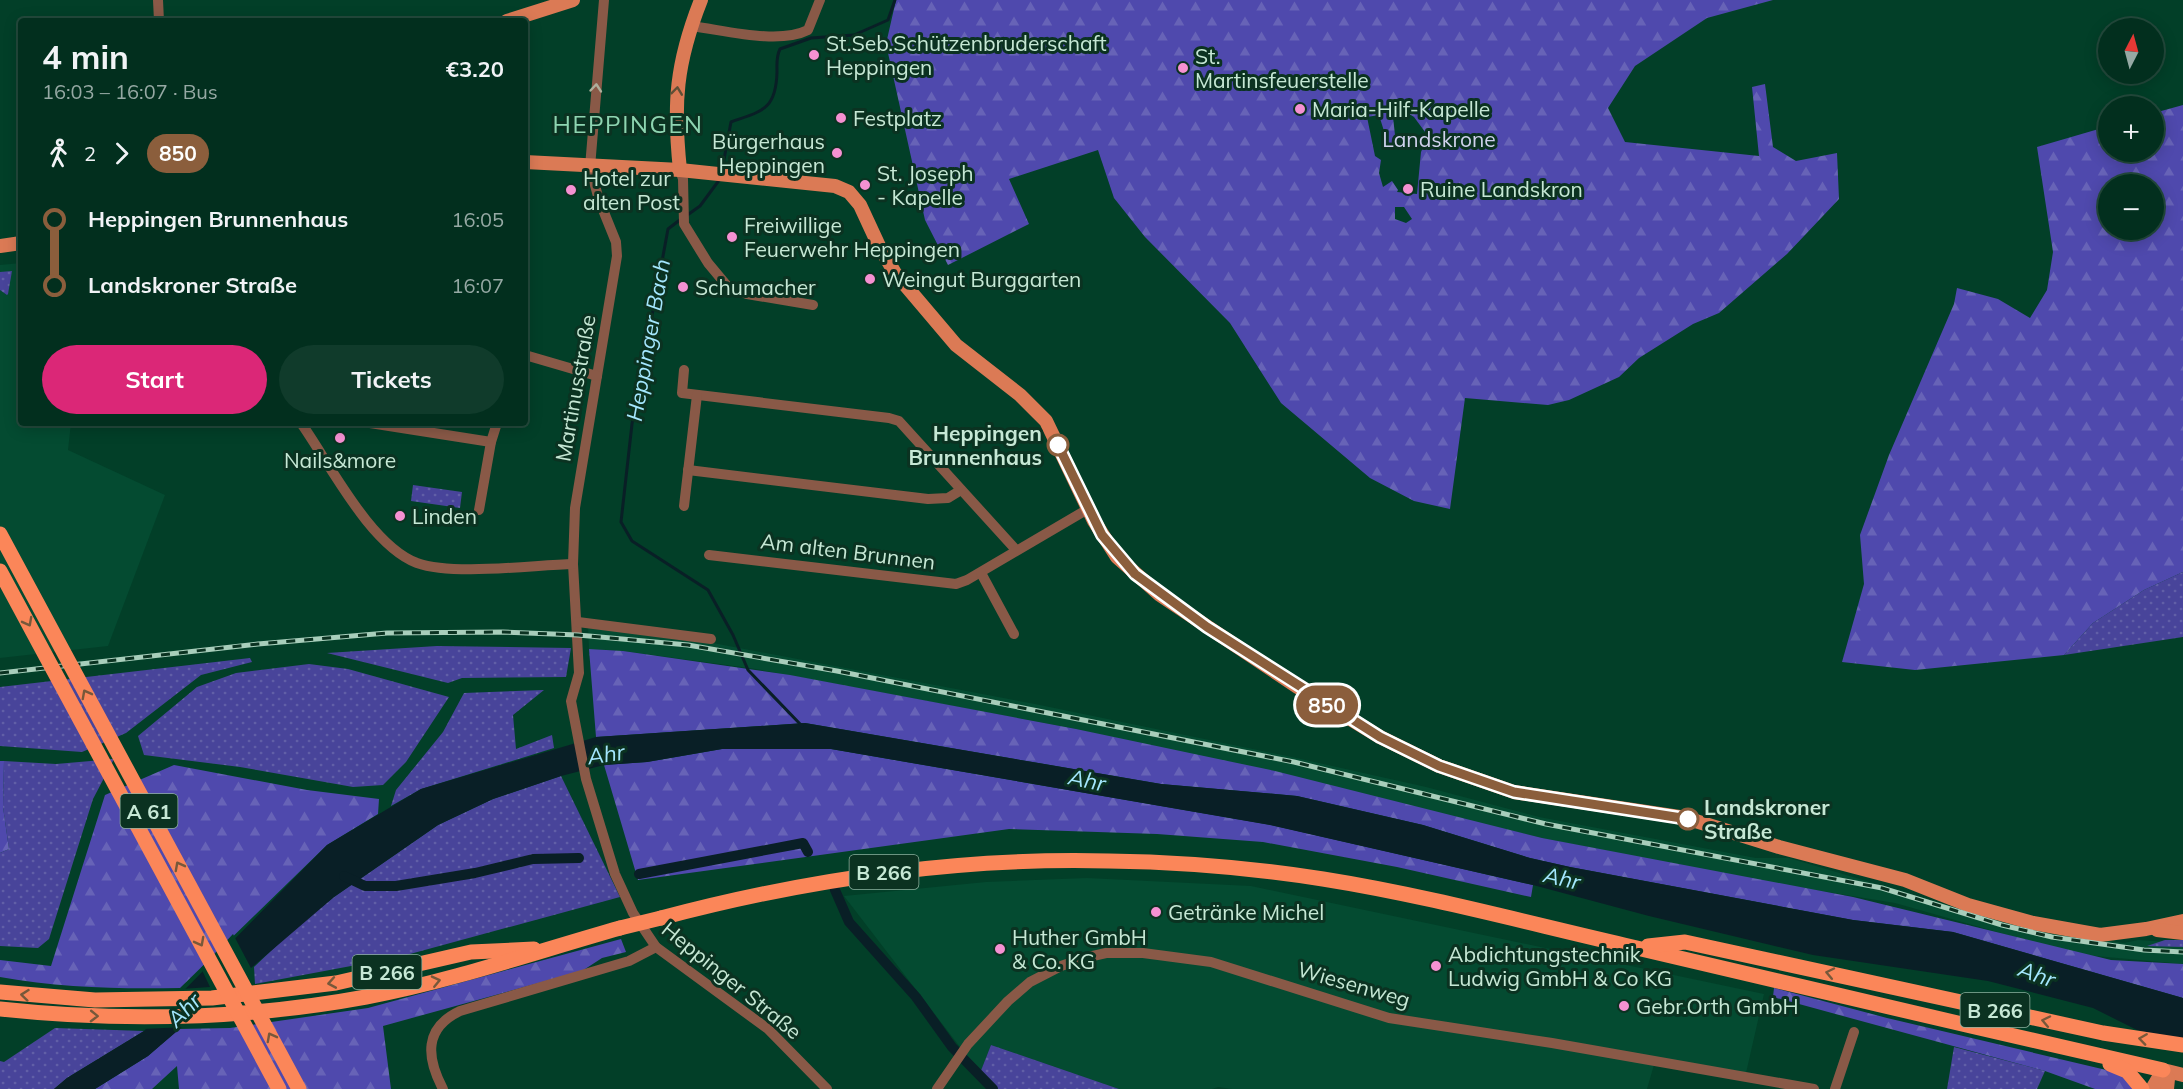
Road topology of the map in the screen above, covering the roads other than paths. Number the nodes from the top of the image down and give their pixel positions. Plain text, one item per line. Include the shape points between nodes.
1 (158, 0) edge
2 (573, 0) edge
3 (604, 0) edge
4 (701, 0) edge
5 (820, 0) edge
6 (159, 18) edge
7 (516, 18) edge
8 (691, 26) junction
9 (528, 162) edge
10 (590, 167) junction
11 (680, 170) junction
12 (18, 243) edge
13 (0, 246) edge
14 (813, 305) dead end
15 (528, 356) edge
16 (684, 370) dead end
17 (597, 376) junction
18 (697, 395) junction
19 (303, 426) edge
20 (389, 426) edge
21 (497, 426) edge
22 (491, 442) junction
23 (688, 470) junction
24 (960, 490) junction
25 (684, 506) dead end
26 (1088, 509) junction
27 (479, 510) dead end
28 (0, 534) edge
29 (1016, 550) junction
30 (709, 555) dead end
31 (573, 564) junction
32 (0, 571) edge
33 (981, 573) junction
34 (578, 622) junction
35 (1014, 634) dead end
36 (711, 639) dead end
37 (623, 893) joint
38 (2182, 924) edge
39 (656, 947) junction
40 (1633, 947) junction
41 (543, 949) junction
42 (0, 992) edge
43 (0, 1009) edge
44 (1854, 1032) dead end
45 (2183, 1045) edge
46 (2071, 1050) junction
47 (2163, 1070) junction
48 (2183, 1075) edge
49 (279, 1089) edge
50 (299, 1089) edge
51 (443, 1089) edge
52 (827, 1089) edge
53 (937, 1089) edge
54 (1814, 1089) edge
55 (1835, 1089) edge
56 (2142, 1089) edge
57 (2152, 1089) edge
58 (2167, 1089) edge

1 - 6 street
2 - 7 main road
10 -> 3 street
4 - 8 main road
5 - 8 street via 808,30 798,34 776,36
11 -> 8 main road via 675,117 677,88
9 - 10 main road
10 - 11 main road
10 - 17 street, Martinusstraße via 616,242 617,256
11 - 14 street via 683,218 708,263 728,287
11 - 26 main road via 825,184 849,192 860,205 895,273 915,298 956,345 1020,395 1046,422
12 - 13 main road
15 - 17 street
16 - 18 street via 682,393
17 - 31 street, Martinusstraße via 578,479
18 - 23 street
18 - 24 street via 899,421
19 - 31 street via 372,528 394,550 418,563 465,569
20 - 22 street
21 - 22 street
22 - 27 street
23 - 24 street via 928,499 948,498
23 - 25 street
24 - 29 street
26 - 29 street, Am alten Brunnen
26 - 38 main road via 1117,557 1160,595 1380,737 1447,769 1533,796 1686,818 1905,880 1968,905 2033,923 2100,935
50 -> 28 highway, A 61, bridge
29 - 33 street, Am alten Brunnen
30 - 33 street, Am alten Brunnen via 956,584
31 - 34 street, Martinusstraße
32 -> 49 highway, A 61, bridge
33 - 35 street
34 - 36 street
34 - 37 street, Martinusstraße via 579,672 571,701 586,779
37 - 39 street, Heppinger Straße
39 - 51 street via 629,961 446,1017 436,1030 430,1060
39 - 52 street, Heppinger Straße via 768,1029
40 - 41 highway, B 266, bridge via 1325,879 1110,861 997,862 852,876 741,896
45 -> 40 highway, B 266 via 2103,1033 1685,942
40 - 46 highway, B 266
41 -> 42 highway, B 266, bridge via 471,952 303,988 179,999 49,997
43 -> 41 highway, B 266, bridge via 171,1017 296,1006 365,997 440,980 514,961
44 - 55 street
46 - 47 highway, B 266
46 - 56 highway via 2127,1071
47 - 48 main road, B 266
47 - 57 main road
47 - 58 main road via 2168,1079
53 - 54 street, Wiesenweg via 959,1055 1008,1000 1032,981 1061,966 1106,953 1143,953 1211,962 1389,1018

